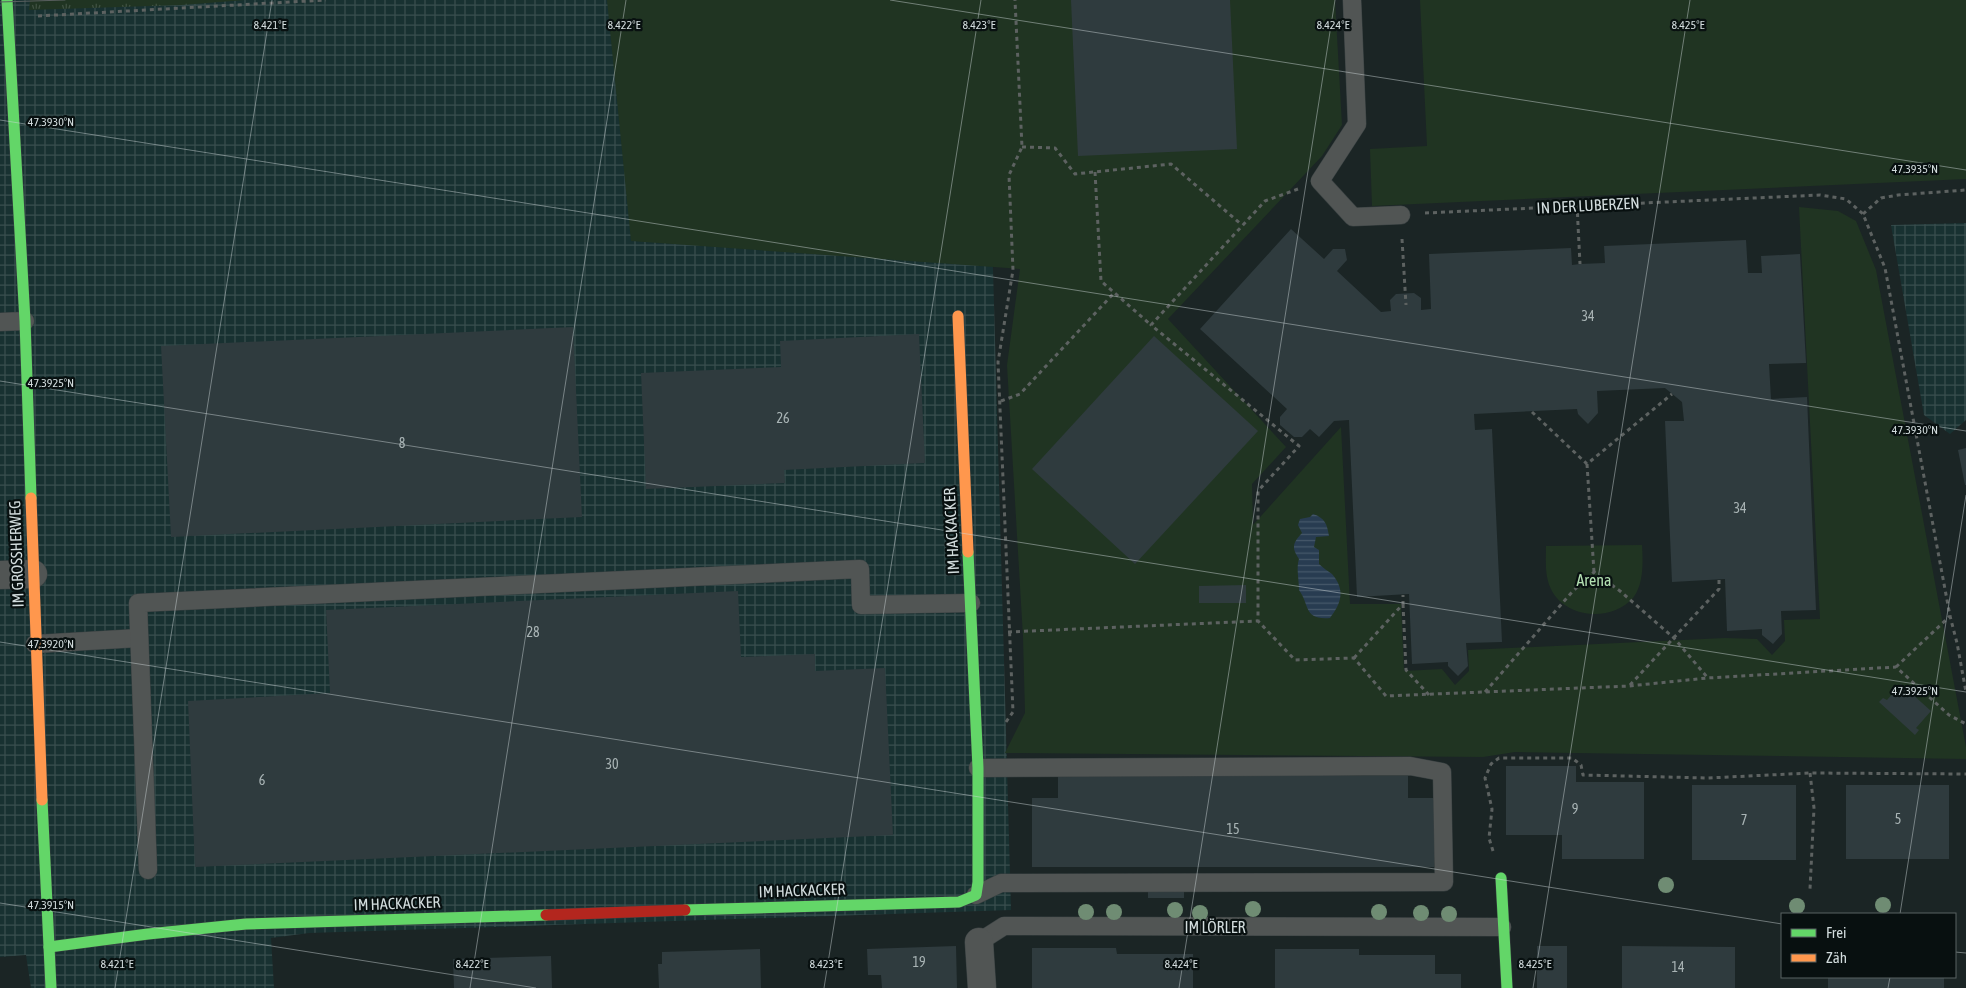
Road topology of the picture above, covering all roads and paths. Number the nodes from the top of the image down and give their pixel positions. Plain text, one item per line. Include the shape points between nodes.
1 (7, 0) edge
2 (326, 0) edge
3 (1015, 0) edge
4 (1352, 0) edge
5 (8, 17) junction
6 (1022, 147) junction
7 (1095, 172) junction
8 (1320, 181) junction
9 (1966, 190) edge
10 (1576, 205) junction
11 (1401, 214) joint
12 (1863, 214) junction
13 (1242, 225) junction
14 (1402, 248) dead end
15 (1580, 264) dead end
16 (1114, 293) junction
17 (1406, 305) dead end
18 (958, 316) dead end
19 (25, 321) junction
20 (0, 322) edge
21 (1151, 325) junction
22 (1672, 394) dead end
23 (1001, 401) junction
24 (1532, 412) dead end
25 (1587, 464) junction
26 (1594, 572) junction
27 (32, 574) junction
28 (0, 575) edge
29 (1719, 580) dead end
30 (1403, 595) dead end
31 (971, 603) junction
32 (1403, 604) junction
33 (1950, 616) junction
34 (1258, 621) junction
35 (1008, 632) junction
36 (139, 638) junction
37 (1674, 638) junction
38 (35, 644) junction
39 (1354, 658) junction
40 (1896, 667) junction
41 (1707, 678) junction
42 (1630, 686) junction
43 (1485, 692) junction
44 (1966, 692) edge
45 (1429, 695) junction
46 (1966, 724) edge
47 (978, 768) junction
48 (998, 768) junction
49 (1810, 773) junction
50 (1966, 774) edge
51 (148, 870) dead end
52 (1501, 878) joint
53 (1810, 889) dead end
54 (976, 895) junction
55 (1502, 926) junction
56 (979, 942) joint
57 (49, 948) junction
58 (52, 988) edge
59 (982, 988) edge
60 (1506, 988) edge

1 - 5 street, IM GROSSHERWEG
2 - 5 path
3 - 6 path
4 - 8 lane via 1357,124
5 - 19 street, IM GROSSHERWEG
6 - 7 path via 1055,148 1075,174
6 - 23 path via 1008,175 1013,270 998,362
7 - 13 path via 1171,164
7 - 16 path via 1100,281
8 - 11 lane via 1353,218
8 - 13 path via 1265,201
9 - 12 path via 1881,198
10 - 11 path, IN DER LUBERZEN
10 - 12 path, IN DER LUBERZEN via 1820,195 1846,199
10 - 15 path
12 - 33 path, IN DER LUBERZEN via 1885,268
13 - 21 path
14 - 17 path
16 - 21 path
16 - 23 path via 1020,394
18 - 31 street, IM HACKACKER
19 - 20 lane
19 - 27 street, IM GROSSHERWEG
21 - 34 path via 1299,446 1258,490
22 - 25 path
23 - 35 path
24 - 25 path
25 - 26 path
26 - 37 path
26 - 43 path via 1572,592
27 - 28 street
27 - 38 street, IM GROSSHERWEG
29 - 37 path via 1719,589
30 - 32 path
31 - 36 lane via 861,605 860,570 850,570 138,603
31 - 47 street, IM HACKACKER
32 - 39 path
32 - 45 path via 1406,670
33 - 40 path
33 - 44 path, IN DER LUBERZEN
34 - 35 path
34 - 39 path via 1295,660
35 - 48 path via 1013,712 998,735
36 - 38 lane
36 - 51 lane
37 - 41 path
37 - 42 path
38 - 57 street, IM GROSSHERWEG
39 - 45 path via 1386,696
40 - 41 path
40 - 46 path via 1948,715
41 - 42 path
42 - 43 path
43 - 45 path
47 - 48 lane
47 - 54 street, IM HACKACKER
48 - 54 lane via 1410,766 1442,772 1444,882 1001,883
49 - 50 path
49 - 52 path via 1708,778 1583,775 1582,765 1572,758 1499,758 1491,764 1485,778 1492,809 1489,838
49 - 53 path via 1814,808
52 - 55 street
54 - 57 street, IM HACKACKER via 959,902 246,924
55 - 56 lane, IM LÖRLER via 1004,926
55 - 60 street
56 - 59 street, IM LÖRLER
57 - 58 street, IM GROSSHERWEG

